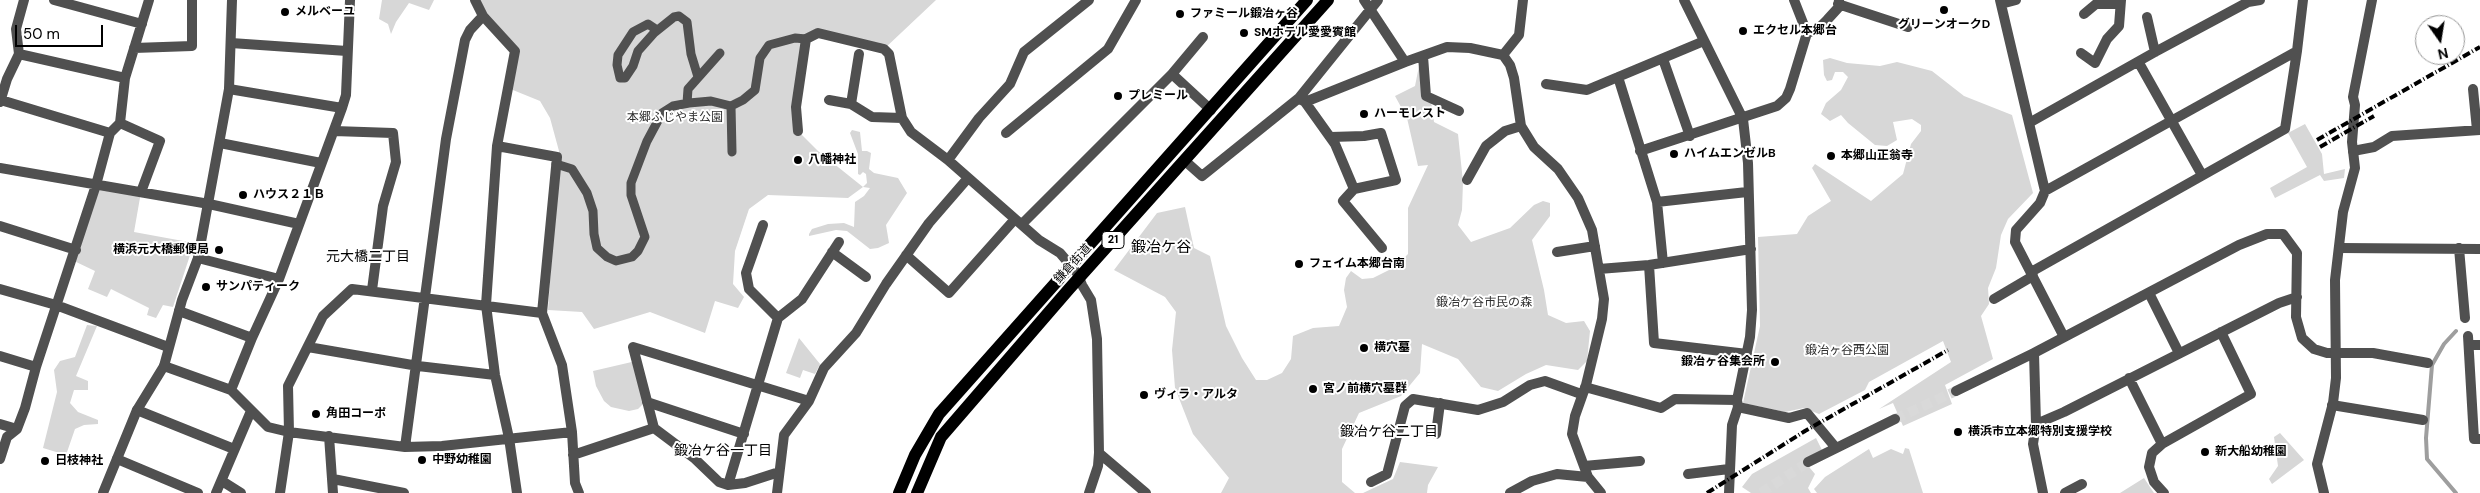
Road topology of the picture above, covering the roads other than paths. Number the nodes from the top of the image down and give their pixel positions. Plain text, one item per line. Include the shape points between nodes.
1 (24, 0) edge
2 (54, 0) edge
3 (149, 0) edge
4 (192, 0) edge
5 (232, 0) edge
6 (350, 0) edge
7 (475, 0) edge
8 (1089, 0) edge
9 (1136, 0) edge
10 (1307, 0) edge
11 (1328, 0) edge
12 (1523, 0) edge
13 (1684, 0) edge
14 (1794, 0) edge
15 (2016, 0) edge
16 (2260, 0) edge
17 (2304, 0) edge
18 (2372, 0) edge
19 (1839, 2) edge
20 (2000, 2) edge
21 (2120, 2) edge
22 (1371, 3) edge
23 (2084, 14) dead end
24 (483, 16) junction
25 (2147, 17) dead end
26 (142, 24) junction
27 (1908, 27) dead end
28 (657, 30) junction
29 (1807, 33) junction
30 (1203, 38) dead end
31 (806, 39) junction
32 (1704, 41) junction
33 (231, 43) junction
34 (134, 48) junction
35 (348, 51) junction
36 (2297, 51) junction
37 (2155, 52) junction
38 (2081, 53) dead end
39 (19, 54) junction
40 (720, 54) dead end
41 (859, 54) dead end
42 (1503, 55) junction
43 (1423, 56) junction
44 (1663, 59) junction
45 (1405, 62) junction
46 (2139, 63) junction
47 (1172, 74) junction
48 (1618, 77) junction
49 (125, 78) junction
50 (698, 78) junction
51 (1546, 84) dead end
52 (229, 89) junction
53 (2473, 89) dead end
54 (829, 100) dead end
55 (1302, 100) junction
56 (0, 101) edge
57 (687, 103) junction
58 (851, 104) junction
59 (731, 106) junction
60 (342, 108) junction
61 (1211, 110) junction
62 (1459, 111) dead end
63 (902, 118) junction
64 (1743, 119) junction
65 (2170, 122) junction
66 (120, 123) junction
67 (2029, 123) junction
68 (1521, 126) junction
69 (334, 130) junction
70 (2479, 130) edge
71 (798, 131) dead end
72 (1006, 132) dead end
73 (110, 133) junction
74 (1690, 136) junction
75 (1331, 137) junction
76 (220, 143) junction
77 (498, 146) junction
78 (2352, 150) junction
79 (1640, 151) junction
80 (732, 152) dead end
81 (948, 160) junction
82 (1184, 160) junction
83 (321, 163) junction
84 (556, 164) junction
85 (0, 168) edge
86 (2202, 175) junction
87 (968, 178) junction
88 (1467, 180) dead end
89 (96, 185) junction
90 (1354, 189) junction
91 (141, 192) junction
92 (1747, 192) junction
93 (2044, 192) junction
94 (1657, 202) junction
95 (209, 204) junction
96 (1019, 221) junction
97 (299, 224) junction
98 (763, 225) dead end
99 (0, 226) edge
100 (839, 242) dead end
101 (1595, 246) junction
102 (1382, 248) dead end
103 (2340, 248) junction
104 (2459, 248) junction
105 (1751, 249) junction
106 (2480, 249) edge
107 (76, 250) junction
108 (832, 252) junction
109 (1557, 252) dead end
110 (906, 255) junction
111 (198, 258) junction
112 (1662, 263) junction
113 (1648, 265) junction
114 (1072, 266) junction
115 (1599, 269) junction
116 (2032, 274) junction
117 (866, 277) dead end
118 (1080, 278) junction
119 (279, 279) junction
120 (0, 289) edge
121 (372, 290) junction
122 (2149, 294) junction
123 (2297, 297) junction
124 (426, 298) junction
125 (1994, 299) dead end
126 (56, 305) junction
127 (486, 305) junction
128 (179, 311) junction
129 (542, 313) junction
130 (778, 318) junction
131 (2465, 318) dead end
132 (2221, 332) junction
133 (2064, 337) junction
134 (252, 338) junction
135 (2473, 342) edge
136 (168, 347) junction
137 (308, 347) junction
138 (2179, 352) junction
139 (2034, 353) junction
140 (1747, 354) junction
141 (2336, 354) junction
142 (0, 356) edge
143 (2428, 363) dead end
144 (164, 366) junction
145 (418, 366) junction
146 (36, 367) junction
147 (495, 375) junction
148 (2129, 378) junction
149 (758, 384) junction
150 (231, 390) junction
151 (1583, 391) junction
152 (1956, 391) tunnel mouth
153 (809, 400) junction
154 (647, 402) junction
155 (1440, 403) junction
156 (1738, 404) junction
157 (2332, 405) junction
158 (137, 410) junction
159 (251, 411) junction
160 (1895, 419) tunnel mouth
161 (2423, 420) dead end
162 (0, 424) edge
163 (2036, 424) junction
164 (654, 428) junction
165 (17, 429) junction
166 (289, 432) junction
167 (572, 432) junction
168 (744, 434) junction
169 (1436, 434) dead end
170 (329, 436) junction
171 (510, 438) junction
172 (2480, 439) edge
173 (2162, 444) junction
174 (405, 447) junction
175 (1836, 448) junction
176 (234, 450) junction
177 (1098, 453) junction
178 (573, 455) junction
179 (0, 459) edge
180 (117, 459) junction
181 (1640, 462) dead end
182 (1808, 462) tunnel mouth
183 (1584, 466) junction
184 (1729, 469) junction
185 (779, 472) junction
186 (1688, 474) dead end
187 (1588, 477) junction
188 (333, 479) junction
189 (222, 481) junction
190 (1371, 482) dead end
191 (2082, 484) dead end
192 (728, 485) junction
193 (102, 493) edge
194 (198, 493) edge
195 (216, 493) edge
196 (241, 493) edge
197 (280, 493) edge
198 (333, 493) edge
199 (404, 493) edge
200 (517, 493) edge
201 (579, 493) edge
202 (777, 493) edge
203 (899, 493) edge
204 (916, 493) edge
205 (1089, 493) edge
206 (1146, 493) edge
207 (1510, 493) edge
208 (1600, 493) edge
209 (1728, 493) edge
210 (2043, 493) edge
211 (2065, 493) edge
212 (2164, 493) edge
213 (2324, 493) edge

1 - 39 street via 16,29
2 - 26 street
3 - 26 street
4 - 34 street via 192,46
5 - 33 street
6 - 35 street
7 - 24 street
8 - 81 street via 1024,52 1010,84 979,118
9 - 72 street via 1108,49
10 - 61 main road, 鎌倉街道 / 21
11 - 82 main road, 鎌倉街道 / 21
12 - 42 street via 1519,35
13 - 32 street
14 - 29 street
15 - 20 street
16 - 37 street via 2248,2
17 - 36 street
18 - 78 street via 2352,97 2355,105
19 - 27 street
19 - 29 street via 1838,8 1818,29
20 - 67 street
21 - 23 street via 2096,4
21 - 38 street via 2119,26 2107,39 2095,63
22 - 45 street
22 - 55 street
24 - 77 street via 515,51
24 - 124 street via 465,40 446,139
25 - 37 street
26 - 34 street
28 - 28 street via 638,51 625,78 620,78 618,55 633,32 648,24
28 - 50 street via 674,17 687,22
29 - 64 street via 1786,98 1777,106
30 - 47 street
31 - 59 street via 795,38 770,45 760,58 755,90
31 - 63 street via 818,34 884,48 889,54
31 - 71 street via 796,107
32 - 44 street
32 - 64 street
33 - 35 street
33 - 52 street
34 - 49 street
35 - 60 street via 346,95
36 - 65 street
36 - 86 street via 2285,129
37 - 46 street
39 - 49 street
39 - 56 street
40 - 50 street
41 - 58 street
42 - 43 street via 1447,47
42 - 68 street via 1514,78
43 - 45 street
43 - 62 street via 1426,96
44 - 48 street
44 - 74 street
45 - 55 street
46 - 65 street
46 - 67 street
47 - 61 street
47 - 96 street
48 - 51 street via 1587,90
48 - 79 street
49 - 66 street
50 - 57 street via 688,88
52 - 60 street
52 - 76 street
53 - 70 street
54 - 58 street
55 - 75 street
55 - 82 street via 1202,176
56 - 73 street
57 - 59 street via 711,101
57 - 84 street via 662,113 647,141 631,183 631,195 645,237 638,251 625,260 612,259 597,248 593,212 587,193 572,168
58 - 63 street via 872,117
59 - 80 street
60 - 69 street
61 - 114 main road, 鎌倉街道 / 21
63 - 81 street via 911,132
64 - 74 street
64 - 92 street via 1748,163
65 - 86 street
65 - 93 street
66 - 73 street
66 - 91 street via 160,140
67 - 93 street
68 - 88 street via 1505,130 1486,146
68 - 101 street via 1534,147 1558,169 1578,198 1592,230
69 - 83 street
69 - 121 street via 393,133 396,162 383,206
70 - 78 street via 2392,136 2374,147
73 - 89 street
74 - 79 street
75 - 90 street
75 - 90 street via 1381,133 1396,180
76 - 83 street
76 - 95 street
77 - 84 street via 557,157
77 - 127 street
78 - 103 street via 2354,173 2343,212
79 - 94 street
81 - 87 street
82 - 118 main road, 鎌倉街道 / 21
83 - 97 street
84 - 129 street
85 - 89 street
86 - 116 street
87 - 96 street
87 - 110 street
89 - 91 street
89 - 107 street
90 - 102 street via 1343,201
91 - 95 street
92 - 94 street
92 - 105 street
93 - 116 street via 2040,203 2016,230 2015,242
94 - 112 street
95 - 97 street
95 - 111 street
96 - 110 street via 949,294
96 - 114 street
97 - 119 street
98 - 130 street via 746,273 749,289
99 - 107 street
100 - 108 street
101 - 109 street
101 - 115 street
103 - 104 street
103 - 141 street via 2335,280
104 - 106 street
104 - 131 street
105 - 112 street
105 - 140 street via 1752,310
107 - 126 street
108 - 117 street
108 - 130 street via 802,299
110 - 153 street via 856,333 824,368
111 - 119 street
111 - 128 street
112 - 113 street
113 - 115 street
113 - 140 street via 1654,343
114 - 118 street
114 - 203 main road, 鎌倉街道 / 21 via 939,414 915,455
115 - 151 street via 1604,299 1602,319
116 - 125 street
116 - 133 street
118 - 177 street via 1091,300 1096,321
118 - 204 main road, 鎌倉街道 / 21 via 941,437
119 - 134 street
120 - 126 street
121 - 124 street
121 - 137 street via 352,289 323,316
122 - 123 street via 2240,245 2267,234 2283,234 2297,253
122 - 133 street
122 - 138 street
123 - 132 street
123 - 141 street via 2296,317 2302,338 2314,349
124 - 127 street
124 - 145 street
126 - 136 street
126 - 146 street
127 - 129 street
127 - 147 street
128 - 134 street
128 - 136 street
129 - 167 street via 562,366
130 - 149 street
132 - 138 street
132 - 173 street via 2251,394
133 - 139 street
134 - 150 street
135 - 172 street via 2474,439
136 - 144 street
137 - 145 street
137 - 166 street via 288,386
138 - 148 street
139 - 152 street
139 - 163 street
140 - 156 street
141 - 143 street via 2373,353
141 - 157 street
142 - 146 street
144 - 150 street
144 - 158 street
145 - 147 street
145 - 174 street
146 - 165 street
147 - 171 street
148 - 163 street
148 - 173 street
149 - 153 street
149 - 154 street via 633,347
149 - 168 street
150 - 159 street
151 - 155 street via 1545,381 1530,385 1503,402 1478,410
151 - 156 street via 1661,408 1675,399
151 - 183 street via 1572,434
153 - 185 street via 784,435
154 - 164 street
154 - 168 street
155 - 169 street
155 - 190 street via 1413,399 1405,406 1387,474
156 - 175 street via 1789,418 1807,413
156 - 184 street via 1732,425
157 - 161 street
157 - 213 street via 2316,464
158 - 176 street
158 - 180 street
159 - 166 street via 268,426
159 - 176 street
160 - 175 street
162 - 165 street
163 - 210 street via 2033,444
164 - 178 street
164 - 192 street via 719,482
165 - 179 street via 7,437
166 - 170 street
166 - 197 street
167 - 171 street
167 - 178 street
168 - 192 street
170 - 174 street
170 - 188 street
171 - 174 street
171 - 200 street
173 - 212 street via 2152,453 2149,467 2154,482
175 - 182 street
176 - 189 street
177 - 205 street via 1098,466
177 - 206 street
178 - 201 street
180 - 193 street
180 - 194 street
181 - 183 street
183 - 187 street
184 - 186 street
184 - 209 street
185 - 192 street
185 - 202 street
187 - 207 street via 1557,474 1532,481
187 - 208 street
188 - 198 street
188 - 199 street
189 - 195 street
189 - 196 street
191 - 211 street

